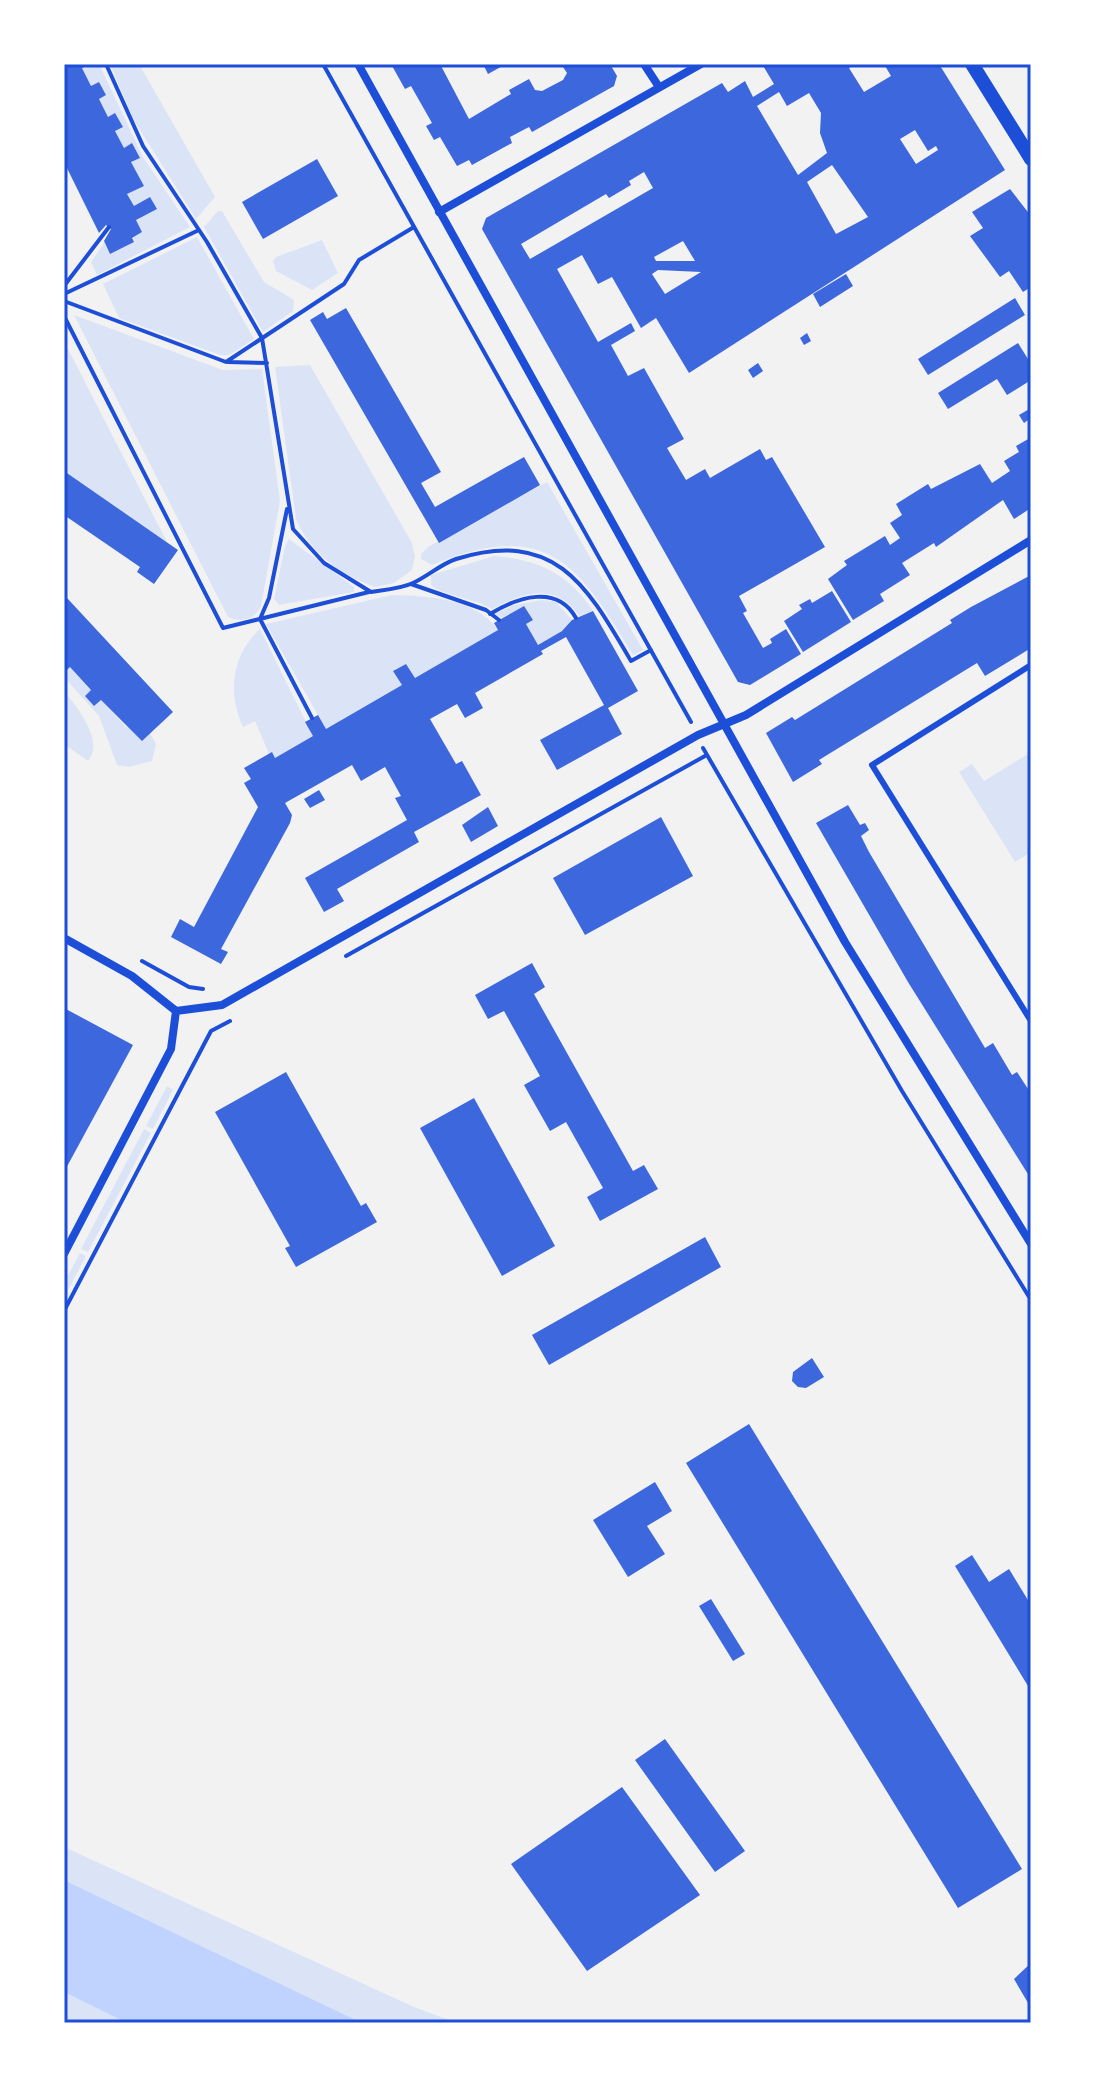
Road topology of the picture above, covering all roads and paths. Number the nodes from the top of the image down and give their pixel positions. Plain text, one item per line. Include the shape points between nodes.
1 (106, 64) edge
2 (323, 64) edge
3 (358, 64) edge
4 (644, 64) edge
5 (701, 64) edge
6 (972, 64) edge
7 (659, 87) junction
8 (1031, 159) edge
9 (439, 212) junction
10 (109, 227) dead end
11 (414, 227) junction
12 (199, 230) junction
13 (64, 286) edge
14 (64, 294) edge
15 (64, 301) edge
16 (64, 316) edge
17 (262, 338) junction
18 (226, 362) junction
19 (268, 363) junction
20 (287, 507) junction
21 (1031, 540) edge
22 (411, 584) junction
23 (371, 592) junction
24 (490, 614) junction
25 (576, 618) dead end
26 (260, 619) junction
27 (499, 620) dead end
28 (651, 650) junction
29 (1031, 665) edge
30 (312, 718) dead end
31 (725, 724) junction
32 (698, 735) junction
33 (705, 755) junction
34 (64, 938) edge
35 (134, 957) dead end
36 (337, 961) dead end
37 (222, 1005) junction
38 (176, 1011) junction
39 (242, 1014) dead end
40 (1031, 1021) edge
41 (228, 1022) junction
42 (1031, 1244) edge
43 (64, 1254) edge
44 (1031, 1300) edge
45 (64, 1311) edge

1 - 12 path via 143,146
2 - 11 path
3 - 9 street
4 - 7 street
5 - 7 street
6 - 8 street
7 - 9 street
9 - 31 street
10 - 13 path
11 - 17 path via 359,260 344,284
11 - 28 path
12 - 14 path
12 - 17 path
15 - 18 path
16 - 26 path via 223,628
17 - 18 path
17 - 19 path
18 - 19 path
19 - 20 path
20 - 23 path via 293,529 306,547
20 - 26 path
21 - 31 street
22 - 23 path
22 - 24 path
22 - 28 path via 453,560 500,549 538,555 566,569 594,597 631,661
23 - 26 path
24 - 25 path via 506,604 543,596 560,599
24 - 27 path
26 - 30 path
28 - 32 path
29 - 40 lane via 872,765
31 - 32 street
31 - 42 street via 845,942
32 - 33 path
32 - 37 street
33 - 36 path
33 - 44 path
34 - 38 street via 132,976
35 - 37 path via 189,987 216,991
37 - 38 street
37 - 41 path
38 - 43 street via 171,1049
39 - 41 path
41 - 45 path via 207,1038

